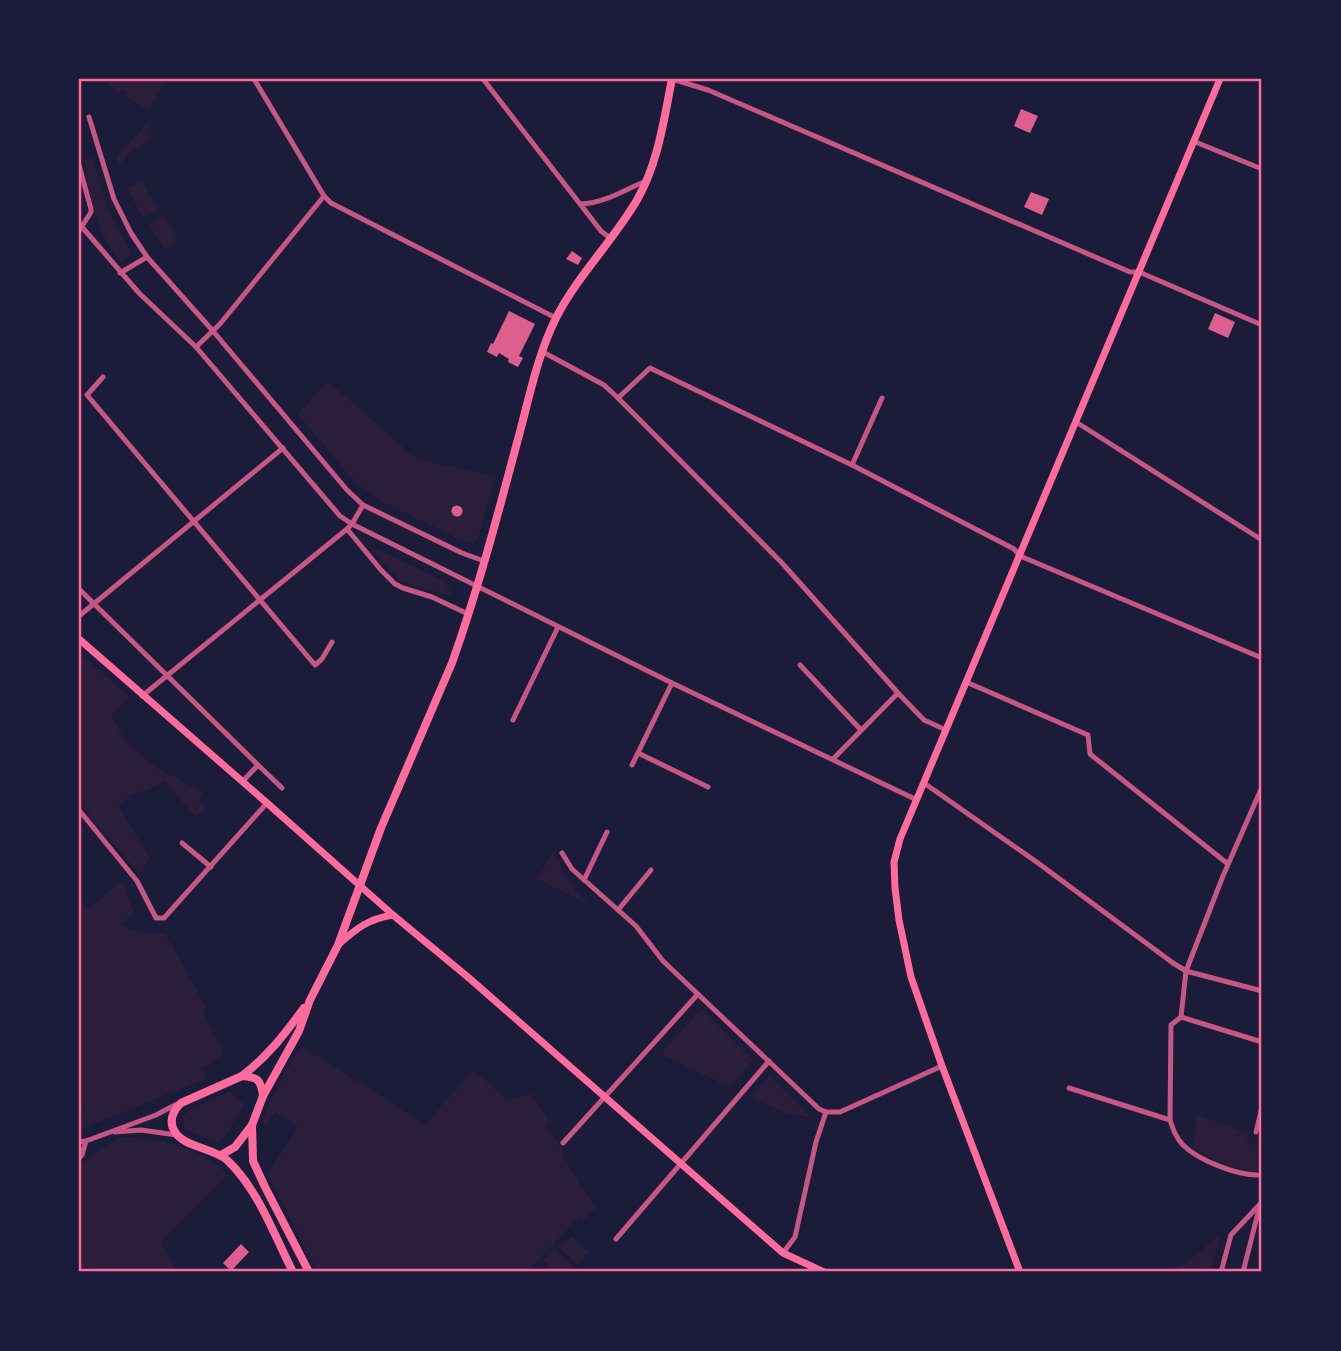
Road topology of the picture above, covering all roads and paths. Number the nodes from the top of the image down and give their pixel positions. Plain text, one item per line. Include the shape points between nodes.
1 (254, 79) edge
2 (483, 79) edge
3 (672, 79) edge
4 (1220, 79) edge
5 (89, 117) dead end
6 (1194, 141) junction
7 (79, 165) edge
8 (1262, 169) edge
9 (647, 181) junction
10 (324, 196) junction
11 (581, 204) junction
12 (80, 229) edge
13 (610, 238) junction
14 (147, 257) junction
15 (1139, 272) junction
16 (120, 273) junction
17 (556, 318) junction
18 (1262, 325) edge
19 (213, 331) junction
20 (196, 347) junction
21 (543, 352) junction
22 (103, 377) dead end
23 (618, 398) junction
24 (883, 398) dead end
25 (1076, 422) junction
26 (283, 448) junction
27 (852, 466) junction
28 (363, 505) junction
29 (193, 521) junction
30 (350, 527) junction
31 (1262, 540) edge
32 (1020, 556) junction
33 (484, 561) junction
34 (477, 586) junction
35 (79, 589) edge
36 (261, 600) junction
37 (93, 604) junction
38 (468, 614) junction
39 (79, 616) edge
40 (558, 627) junction
41 (79, 639) edge
42 (332, 642) dead end
43 (1262, 658) edge
44 (800, 666) dead end
45 (167, 676) junction
46 (672, 682) junction
47 (966, 682) junction
48 (898, 693) junction
49 (142, 696) junction
50 (513, 720) dead end
51 (861, 730) junction
52 (946, 730) junction
53 (638, 753) junction
54 (833, 759) junction
55 (258, 765) junction
56 (632, 765) dead end
57 (242, 782) junction
58 (924, 783) junction
59 (708, 787) dead end
60 (1262, 787) edge
61 (282, 788) dead end
62 (917, 800) junction
63 (267, 803) junction
64 (79, 810) edge
65 (607, 832) dead end
66 (181, 843) dead end
67 (562, 853) dead end
68 (1228, 864) junction
69 (211, 867) junction
70 (651, 870) dead end
71 (584, 880) junction
72 (359, 885) junction
73 (618, 910) junction
74 (393, 915) junction
75 (338, 945) junction
76 (1186, 971) junction
77 (1262, 991) edge
78 (698, 994) junction
79 (310, 1000) junction
80 (1181, 1017) junction
81 (1262, 1042) edge
82 (769, 1061) junction
83 (942, 1066) junction
84 (242, 1076) junction
85 (1069, 1088) dead end
86 (263, 1096) junction
87 (604, 1097) junction
88 (181, 1103) junction
89 (1262, 1107) edge
90 (826, 1112) junction
91 (1170, 1120) junction
92 (252, 1125) junction
93 (109, 1132) junction
94 (1256, 1132) dead end
95 (177, 1135) junction
96 (86, 1140) junction
97 (79, 1142) edge
98 (563, 1143) dead end
99 (221, 1155) junction
100 (79, 1158) edge
101 (680, 1164) junction
102 (1257, 1175) dead end
103 (1261, 1204) edge
104 (616, 1239) dead end
105 (783, 1253) junction
106 (293, 1272) edge
107 (309, 1272) edge
108 (824, 1272) edge
109 (1020, 1272) edge
110 (1221, 1272) edge
111 (1243, 1272) edge

1 - 10 street
2 - 11 street
3 - 9 main road
3 - 15 street via 708,90 1130,272
4 - 6 main road
5 - 14 street via 114,199
6 - 8 street
6 - 15 main road
7 - 12 street via 91,209
9 - 11 street via 603,201
9 - 13 main road
10 - 17 street
10 - 19 street
11 - 13 street
12 - 16 street
13 - 17 main road
14 - 16 street
14 - 19 street
15 - 18 street
15 - 25 main road
16 - 20 street
17 - 21 main road
19 - 20 street
19 - 28 street
20 - 26 street
21 - 23 street via 604,385
21 - 33 main road
22 - 29 street via 87,395
23 - 27 street via 650,368
23 - 48 street via 782,563
24 - 27 street
25 - 31 street
25 - 32 main road
26 - 29 street
26 - 30 street
27 - 32 street
28 - 30 street
28 - 33 street
29 - 36 street
29 - 37 street
30 - 34 street
30 - 36 street
30 - 38 street via 396,584
32 - 43 street
32 - 47 main road
33 - 34 main road
34 - 38 main road
34 - 40 street
35 - 37 street
36 - 42 street via 315,664
36 - 45 street
37 - 39 street
37 - 45 street
38 - 72 main road
40 - 46 street
40 - 50 street
41 - 49 main road
44 - 51 street
45 - 49 street
45 - 55 street
46 - 53 street
46 - 54 street
47 - 52 main road
47 - 68 street via 1088,735 1090,754
48 - 51 street
48 - 52 street via 924,720
49 - 57 main road
51 - 54 street
52 - 58 main road
53 - 56 street
53 - 59 street
54 - 62 street
55 - 57 street
55 - 61 street
57 - 63 main road
58 - 62 main road
58 - 76 street
60 - 68 street
62 - 83 main road via 900,839 894,863 895,888 911,978
63 - 69 street
63 - 72 main road
64 - 69 street via 137,881 156,918 164,918
65 - 71 street
66 - 69 street
67 - 71 street
68 - 76 street
70 - 73 street
71 - 73 street
72 - 74 main road
72 - 75 main road
73 - 78 street
74 - 75 main road via 363,924
74 - 87 main road
75 - 79 main road
76 - 77 street
76 - 80 street
78 - 82 street
78 - 87 street
79 - 84 main road via 276,1045
79 - 86 main road via 299,1031
80 - 81 street
80 - 91 street via 1171,1025
82 - 90 street
82 - 101 street
83 - 90 street via 840,1112
83 - 109 main road
84 - 86 main road via 258,1079
84 - 88 main road
85 - 91 street
86 - 92 main road
87 - 98 street
87 - 101 main road
88 - 93 street
88 - 95 main road via 172,1121
89 - 94 street
90 - 105 street via 795,1237
91 - 102 street via 1180,1142 1192,1152 1223,1168
92 - 99 main road via 235,1147
92 - 107 main road via 253,1161
93 - 95 street
93 - 96 street
95 - 99 main road
96 - 97 street
96 - 100 street
99 - 106 main road via 252,1190
101 - 104 street
101 - 105 main road
103 - 110 street via 1231,1235
103 - 111 street
105 - 108 main road

